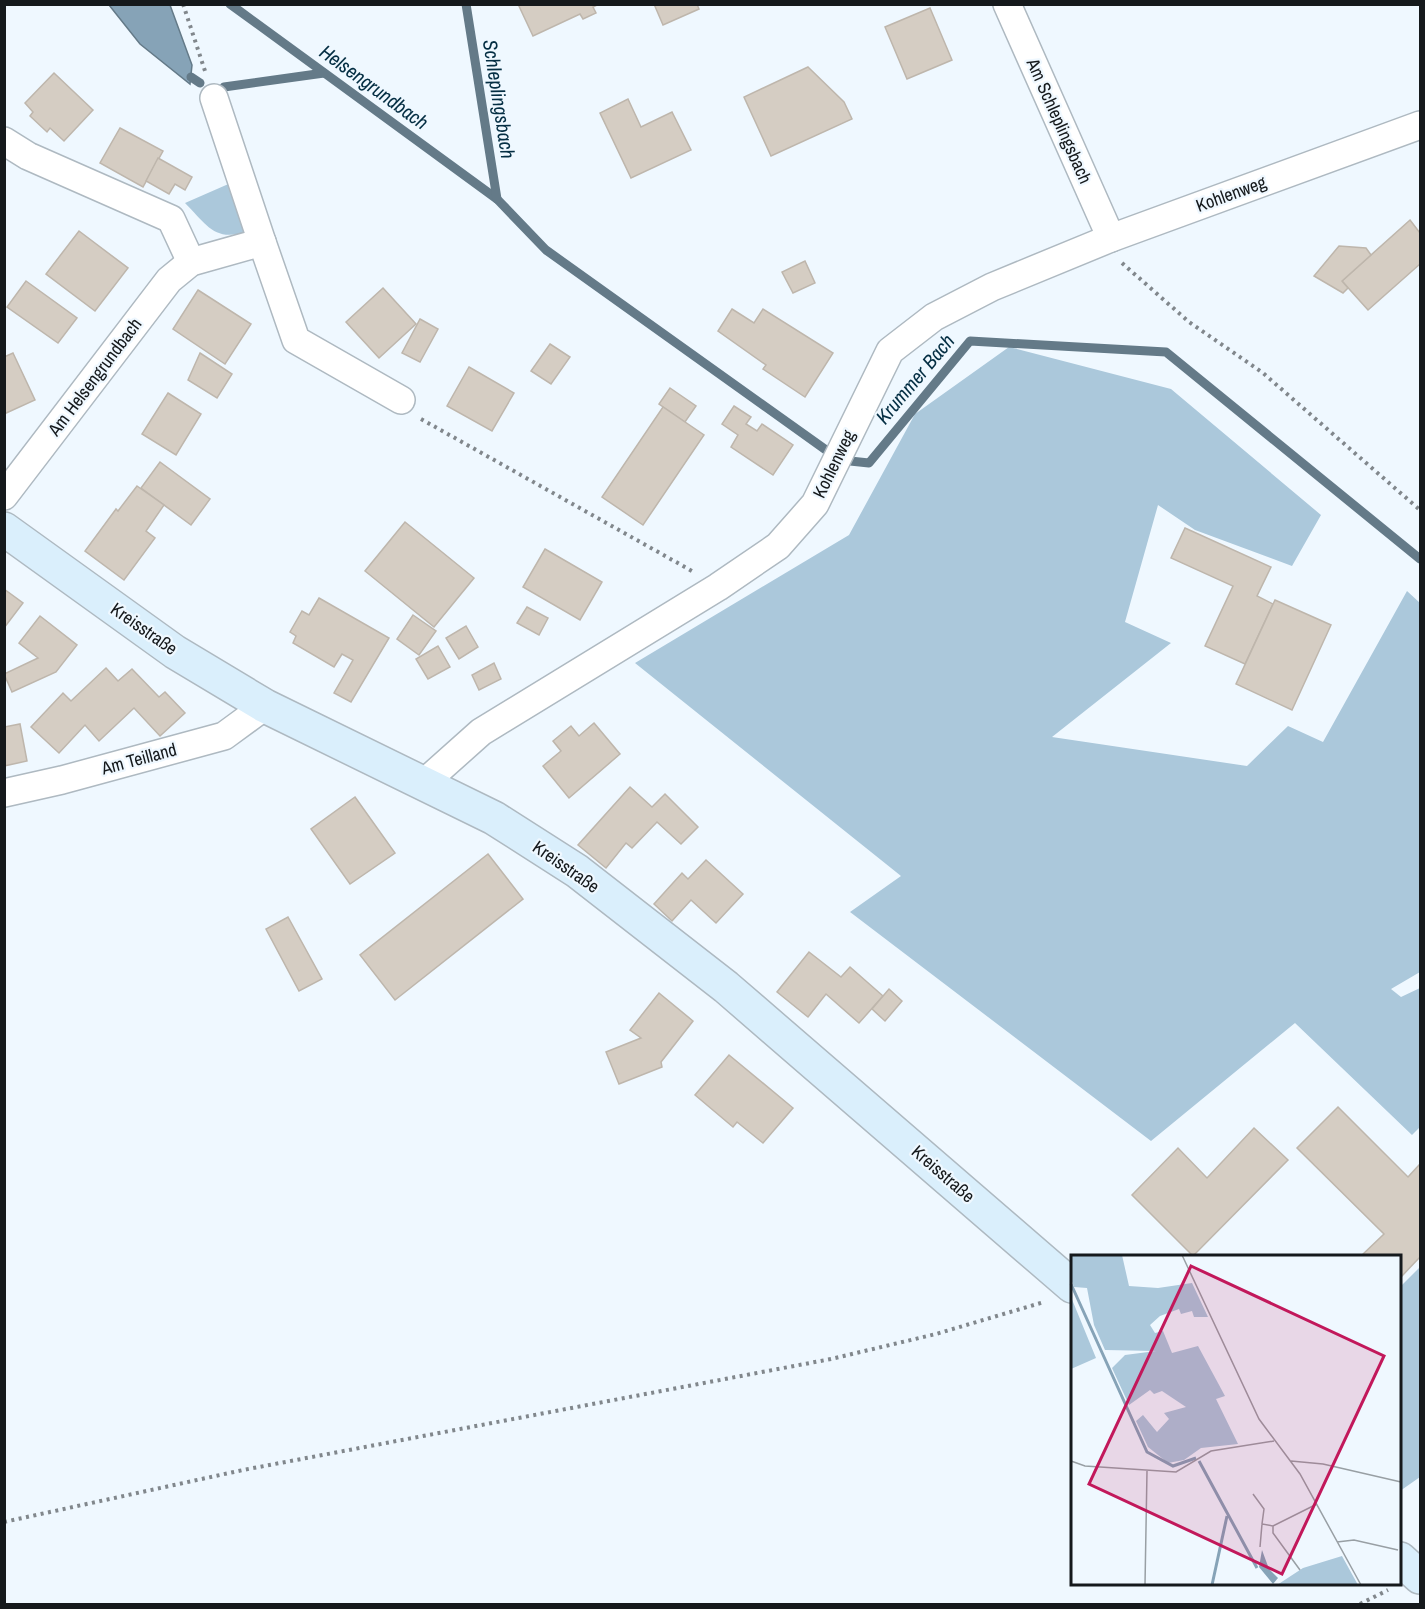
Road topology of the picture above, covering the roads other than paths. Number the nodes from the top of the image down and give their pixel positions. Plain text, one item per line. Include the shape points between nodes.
1 (1007, 4) edge
2 (214, 98) road end
3 (1420, 125) edge
4 (4, 141) edge
5 (1111, 238) junction
6 (262, 242) junction
7 (190, 262) junction
8 (401, 400) road end
9 (4, 496) edge
10 (4, 529) edge
11 (265, 706) junction
12 (425, 782) junction
13 (4, 793) edge
14 (1063, 1292) edge
15 (1401, 1575) edge
16 (1420, 1576) edge

1 - 5 street, Am Schleplingsbach
2 - 6 street
3 - 5 street, Kohlenweg
4 - 7 street via 28,156 171,219
5 - 12 street, Kohlenweg via 992,287 933,317 890,351 815,504 778,546 481,732
6 - 7 street, Am Helsengrundbach
6 - 8 street via 296,340
7 - 9 street, Am Helsengrundbach via 169,280
10 - 11 street, Kreisstraße via 176,652
11 - 12 street, Kreisstraße
11 - 13 street, Am Teilland via 224,736
12 - 14 street, Kreisstraße via 494,818 586,879 726,987
15 - 16 street

